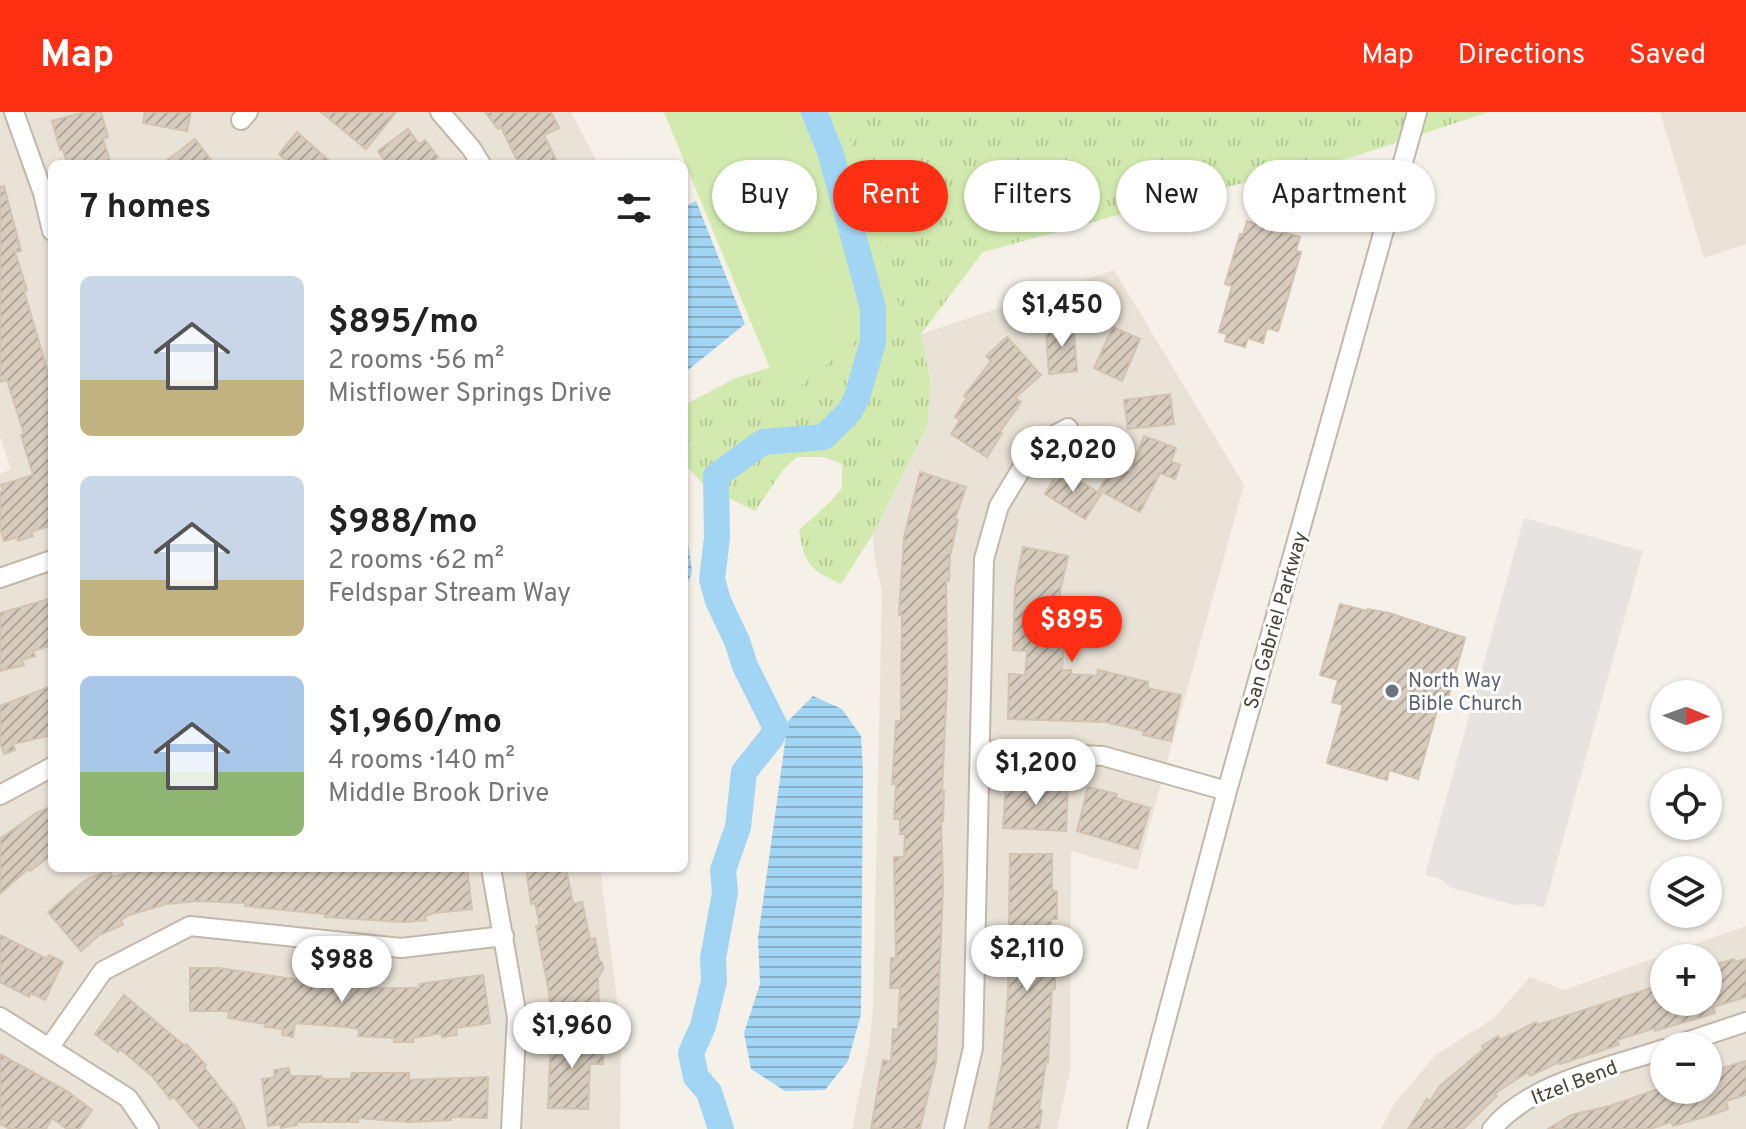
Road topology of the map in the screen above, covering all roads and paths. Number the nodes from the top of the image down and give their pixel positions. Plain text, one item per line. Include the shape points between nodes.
1 (14, 112) edge
2 (440, 112) edge
3 (1417, 112) edge
4 (478, 160) edge
5 (48, 214) edge
6 (1068, 428) dead end
7 (48, 561) edge
8 (0, 578) edge
9 (980, 751) junction
10 (48, 769) edge
11 (1227, 791) junction
12 (0, 795) edge
13 (492, 872) edge
14 (504, 936) junction
15 (0, 1017) edge
16 (1746, 1022) edge
17 (1716, 1032) edge
18 (49, 1048) junction
19 (1650, 1054) edge
20 (149, 1129) edge
21 (511, 1129) edge
22 (954, 1129) edge
23 (1137, 1129) edge
24 (1492, 1129) edge

1 - 5 street
2 - 4 street
3 - 11 street, San Gabriel Parkway
6 - 9 street via 1036,445 999,506 984,559
7 - 8 street
9 - 11 street via 1103,756
9 - 22 street via 973,1048
10 - 12 street
11 - 23 street, San Gabriel Parkway
13 - 14 street
14 - 18 street via 401,948 190,926 103,971
14 - 21 street via 517,1017
15 - 18 street
16 - 17 street
18 - 20 street via 128,1098
19 - 24 street, Itzel Bend via 1545,1090 1521,1102

